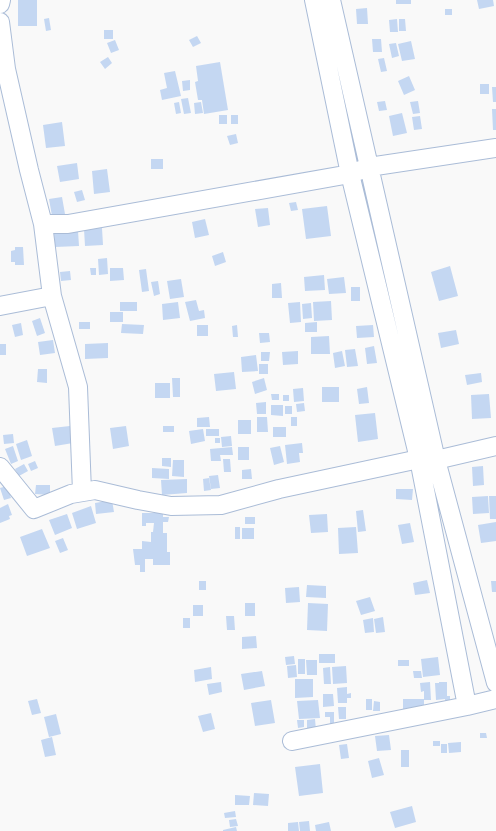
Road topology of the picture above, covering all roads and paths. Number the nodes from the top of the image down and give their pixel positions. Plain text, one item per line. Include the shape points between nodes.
1 (1, 0) edge
2 (314, 0) edge
3 (331, 0) edge
4 (0, 4) edge
5 (0, 22) edge
6 (3, 75) edge
7 (496, 148) edge
8 (369, 167) junction
9 (350, 174) junction
10 (43, 224) junction
11 (52, 296) junction
12 (0, 306) edge
13 (496, 446) edge
14 (427, 460) junction
15 (0, 467) edge
16 (82, 492) junction
17 (496, 683) edge
18 (496, 698) edge
19 (467, 706) junction
20 (292, 741) dead end

1 - 4 street
2 - 9 street
3 - 8 street
5 - 6 street
6 - 10 street
7 - 8 street
8 - 9 street
8 - 14 street
9 - 10 street via 68,224
9 - 14 street
10 - 11 street
11 - 12 street
11 - 16 street via 78,386
13 - 14 street
14 - 16 street via 278,489 220,504 171,506 94,490
14 - 17 street
14 - 19 street
15 - 16 street via 34,509
18 - 19 street
19 - 20 street

